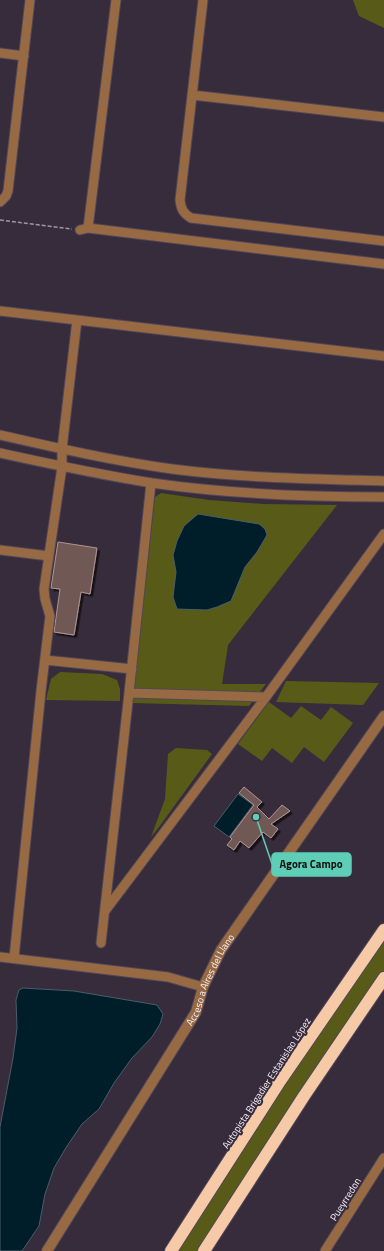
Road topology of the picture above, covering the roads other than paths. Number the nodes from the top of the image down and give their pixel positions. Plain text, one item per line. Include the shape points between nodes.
1 (30, 0) edge
2 (116, 0) edge
3 (203, 0) edge
4 (0, 53) edge
5 (24, 56) junction
6 (192, 95) junction
7 (384, 117) edge
8 (0, 202) edge
9 (384, 241) edge
10 (384, 264) edge
11 (0, 311) edge
12 (77, 320) junction
13 (384, 356) edge
14 (0, 435) edge
15 (62, 449) junction
16 (0, 453) edge
17 (62, 467) junction
18 (384, 481) edge
19 (151, 483) junction
20 (384, 497) edge
21 (384, 534) edge
22 (0, 550) edge
23 (49, 556) junction
24 (45, 660) junction
25 (132, 669) junction
26 (129, 693) junction
27 (266, 697) junction
28 (384, 716) edge
29 (105, 911) junction
30 (384, 930) edge
31 (101, 944) dead end
32 (0, 956) edge
33 (14, 958) junction
34 (384, 978) edge
35 (203, 987) junction
36 (384, 1158) edge
37 (47, 1251) edge
38 (171, 1251) edge
39 (204, 1251) edge
40 (325, 1251) edge

1 - 5 street
2 - 10 street via 84,229
3 - 6 street
4 - 5 street
5 - 8 street via 8,191
6 - 7 street
6 - 9 street via 180,200 185,215 191,218
11 - 12 street
12 - 13 street
12 - 15 street
14 - 15 street
15 - 17 street
15 - 18 street via 174,469 302,479
16 - 17 street
17 - 19 street
17 - 23 street
19 - 20 street via 269,494
19 - 25 street
21 - 27 street
22 - 23 street
23 - 24 street via 44,589 50,616
24 - 25 street
24 - 33 street
25 - 26 street
26 - 27 street
26 - 29 street
27 - 29 street
28 - 35 street, Acceso a Aires del Llano via 221,950
29 - 31 street
30 - 38 highway, Autopista Brigadier Estanislao López via 280,1081
32 - 33 street
33 - 35 street via 168,977
34 - 39 highway
35 - 37 street, Acceso a Aires del Llano via 196,1012
36 - 40 street, Pueyrredon

